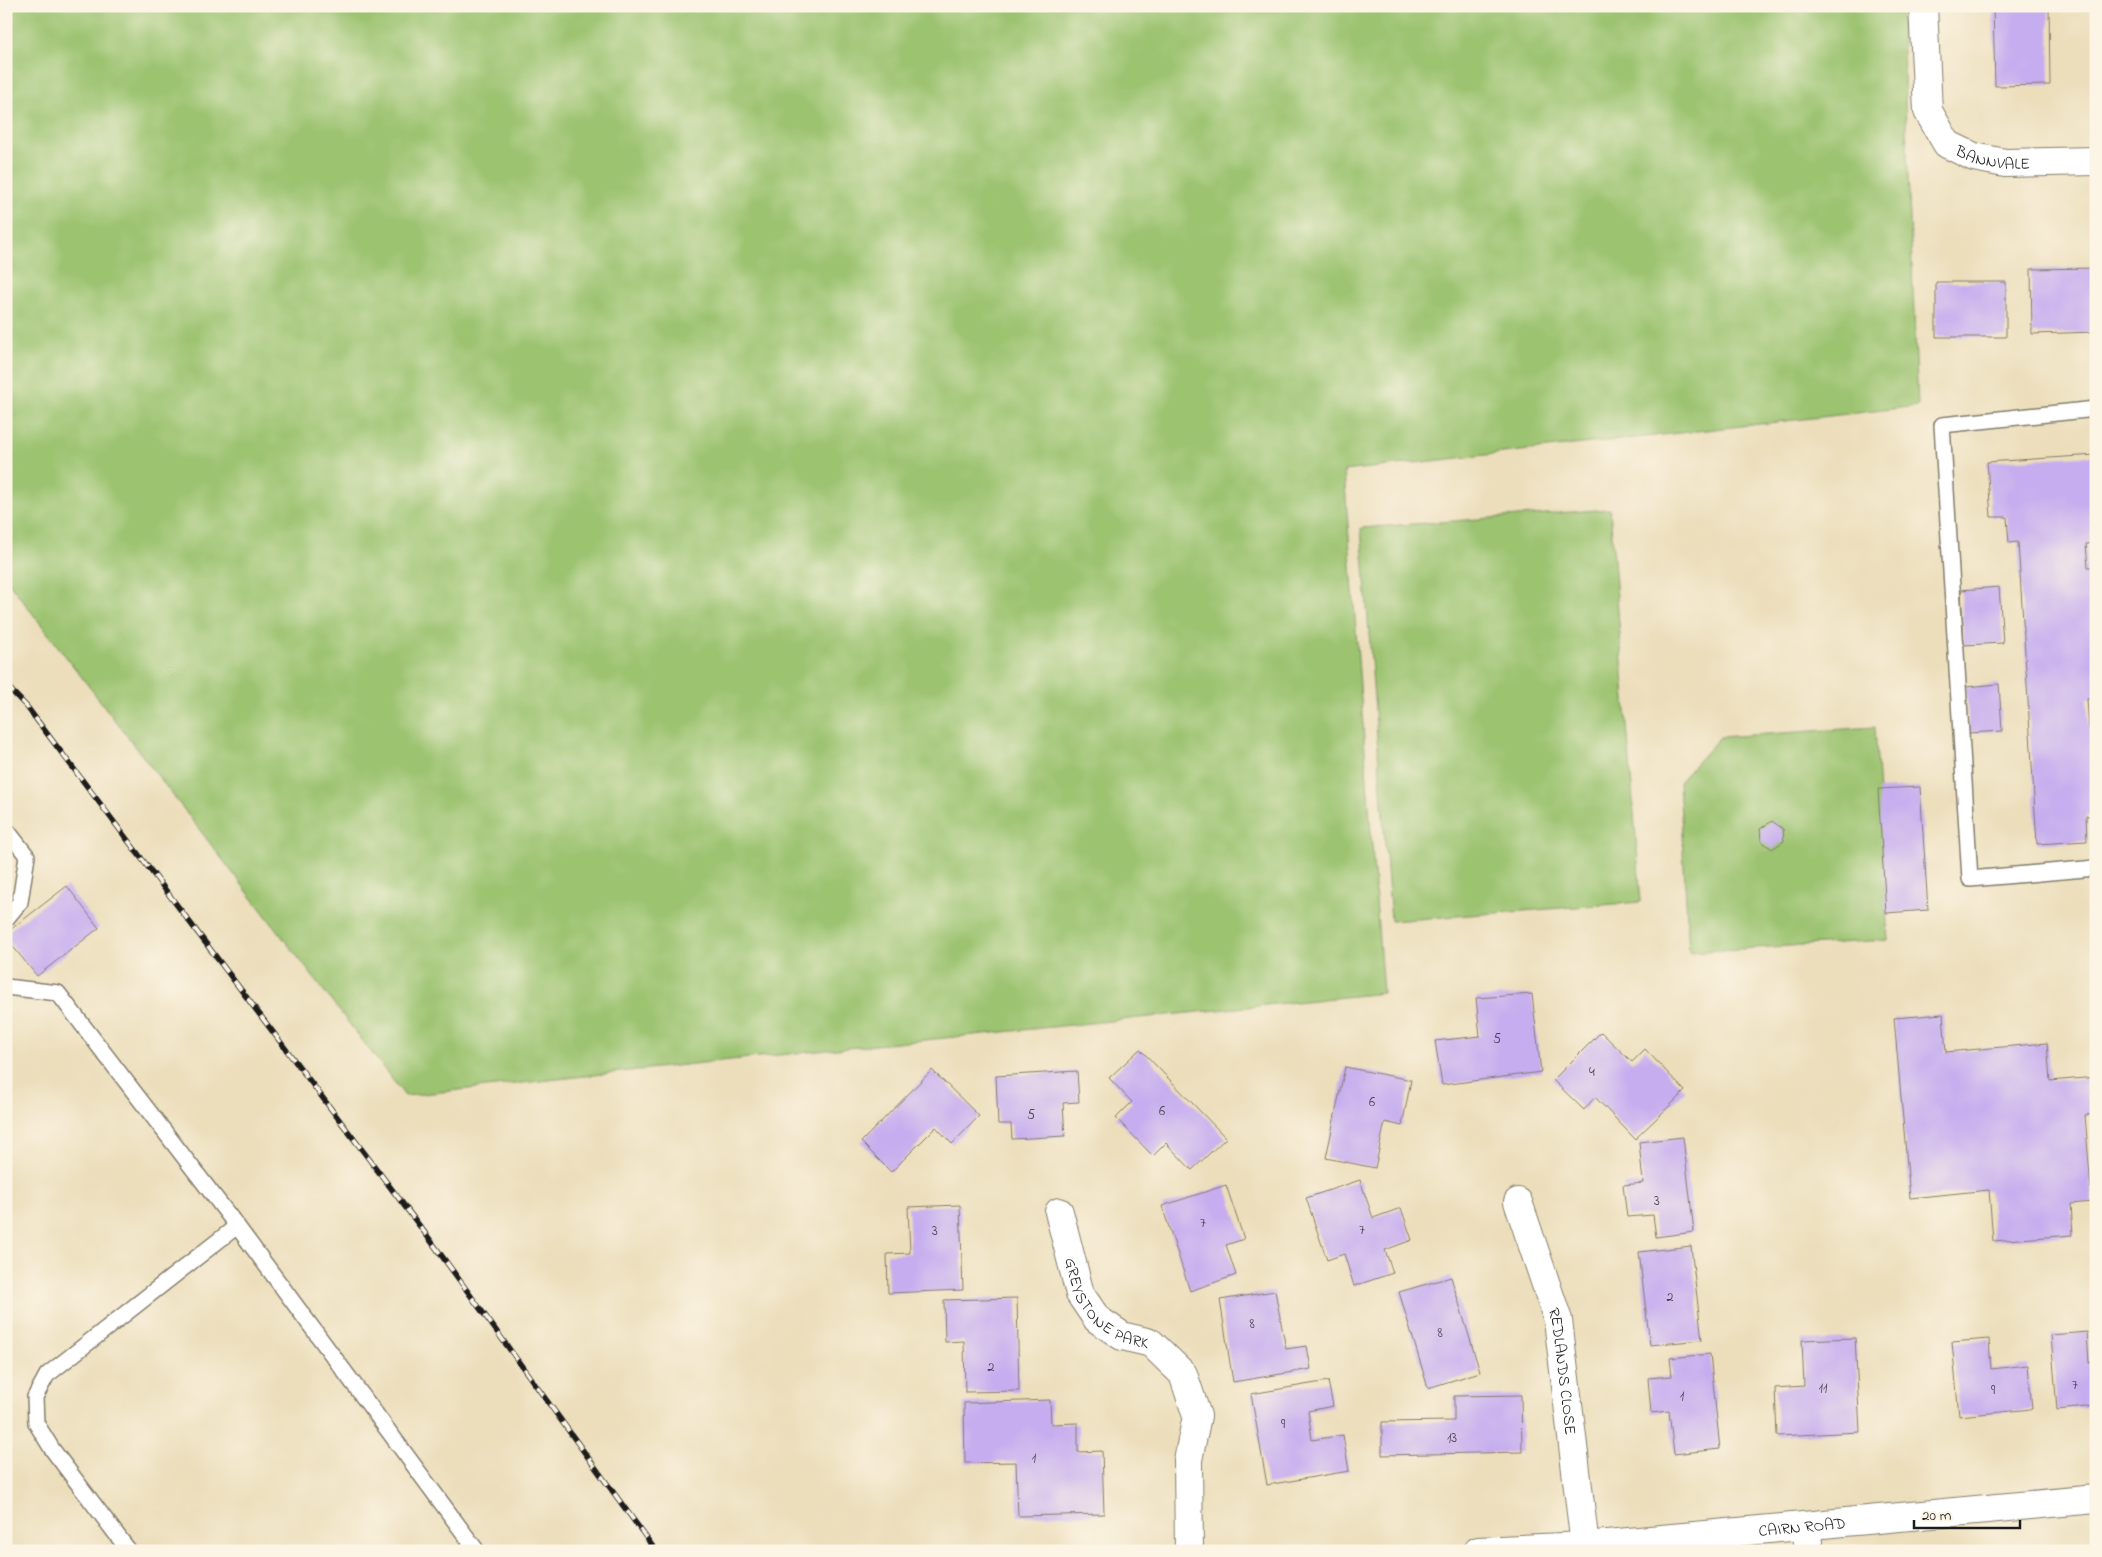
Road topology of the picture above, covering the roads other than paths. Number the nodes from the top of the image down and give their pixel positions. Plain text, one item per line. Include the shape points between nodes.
1 (1923, 6) edge
2 (2096, 161) edge
3 (2096, 408) edge
4 (6, 829) edge
5 (2096, 868) edge
6 (6, 919) edge
7 (6, 987) edge
8 (1518, 1202) dead end
9 (1059, 1212) dead end
10 (237, 1226) junction
11 (2096, 1499) edge
12 (1808, 1538) edge
13 (1585, 1546) junction
14 (129, 1551) edge
15 (477, 1551) edge
16 (1189, 1551) edge
17 (1478, 1551) edge

1 - 2 street, BANNVALE via 1928,111 1947,144 1974,157 2005,163
3 - 5 lane via 1942,425 1970,878
4 - 6 lane via 27,856 20,902
7 - 10 lane via 58,993
8 - 13 street, REDLANDS CLOSE via 1558,1320
9 - 16 street, GREYSTONE PARK via 1080,1294 1097,1319 1122,1336 1151,1343 1183,1374 1197,1416 1188,1460
10 - 14 lane via 47,1374 35,1397 36,1424
10 - 15 lane
11 - 12 street, CAIRN ROAD
12 - 13 street, CAIRN ROAD
13 - 17 street, CAIRN ROAD

